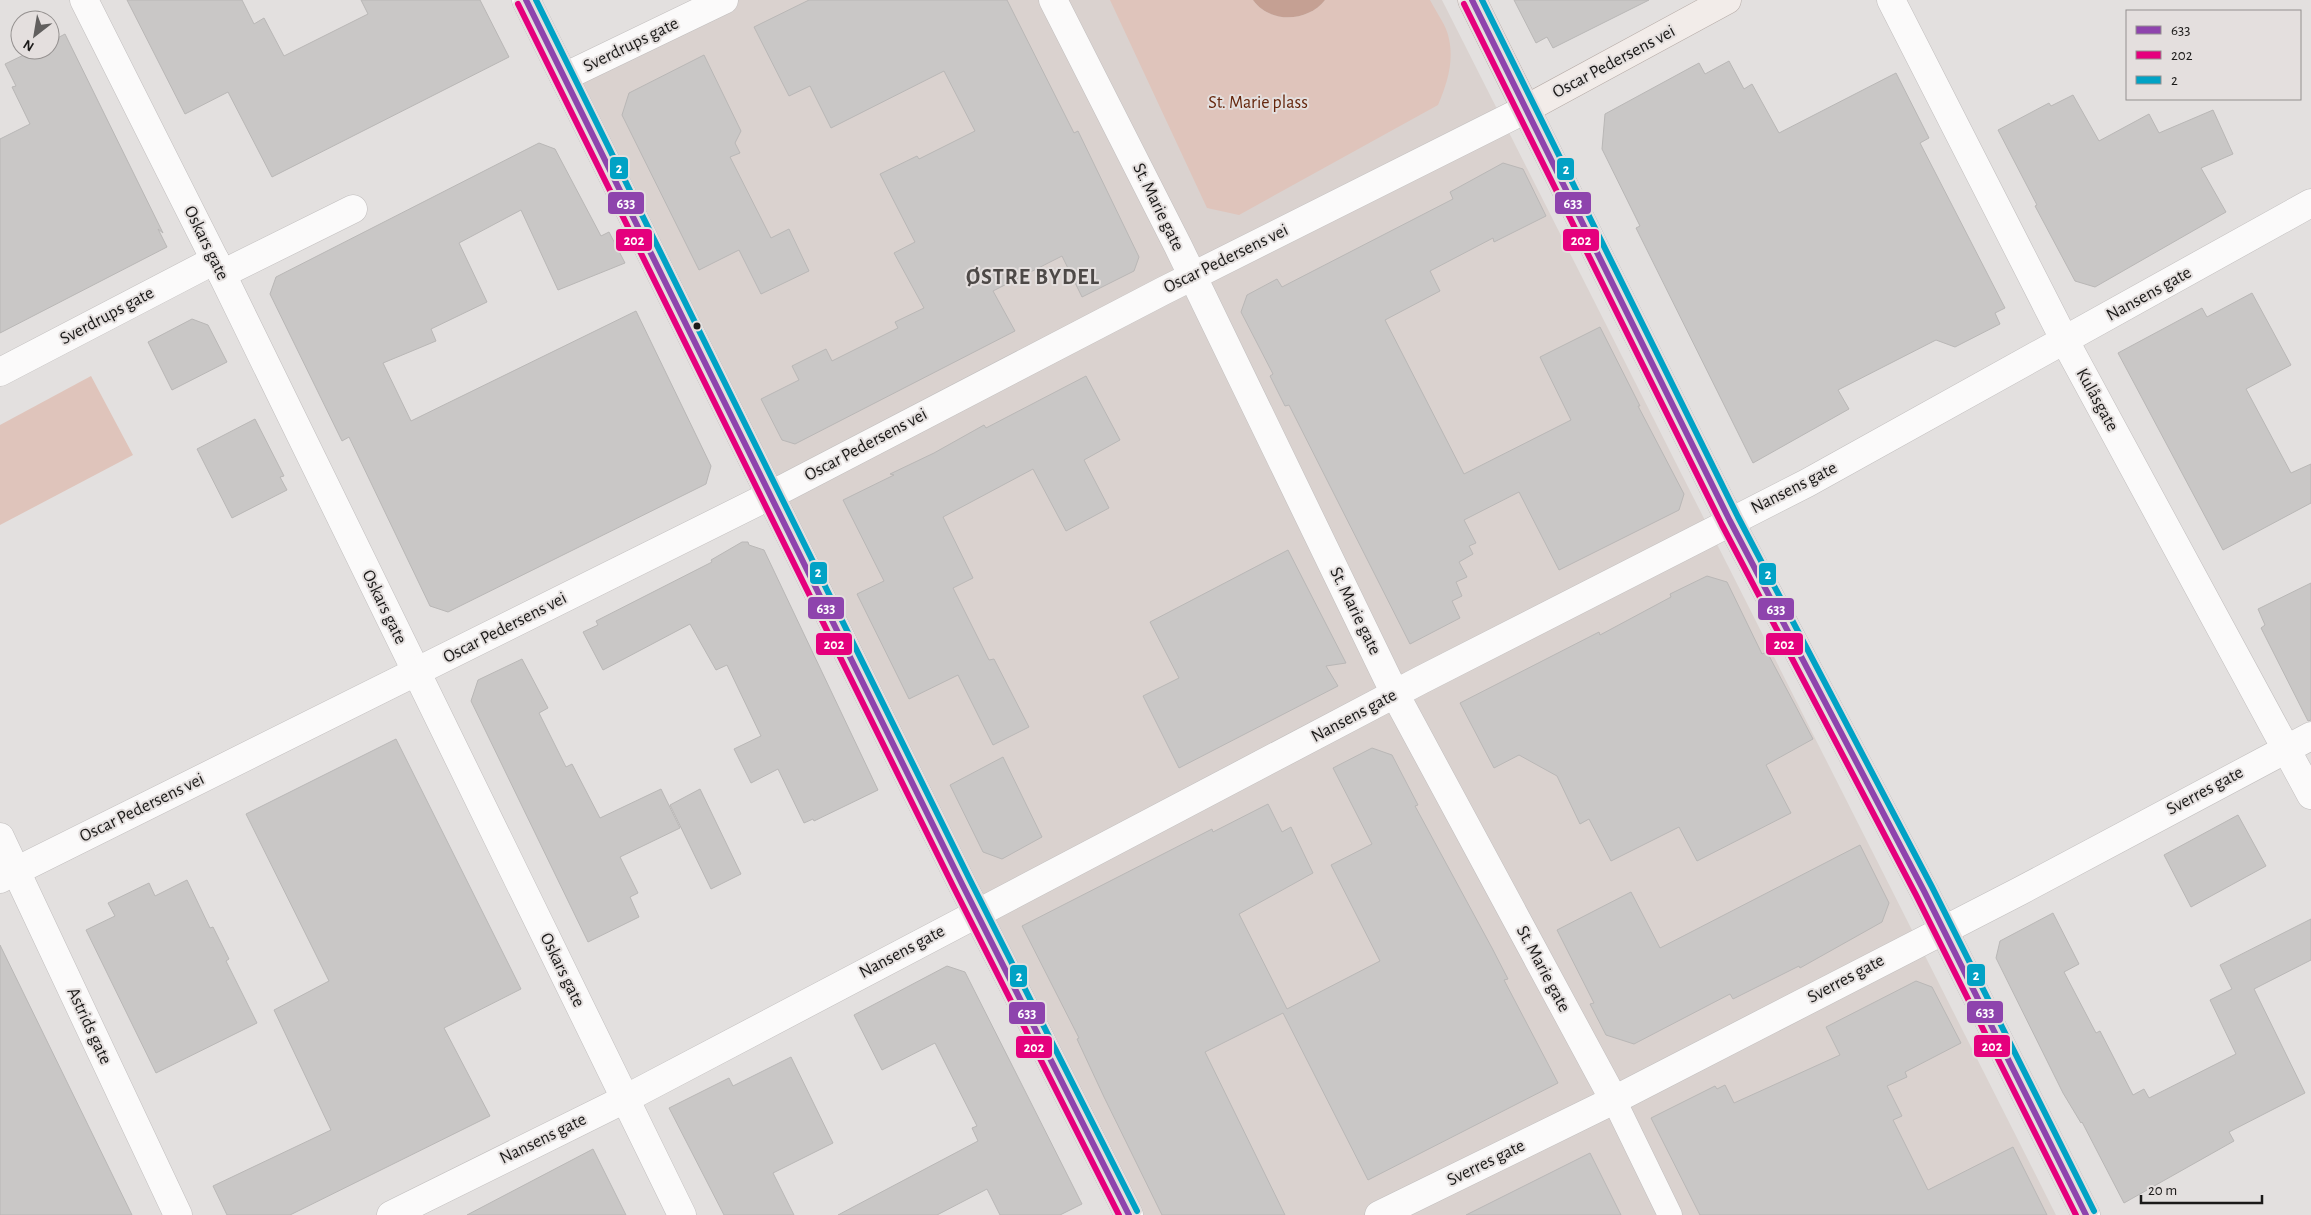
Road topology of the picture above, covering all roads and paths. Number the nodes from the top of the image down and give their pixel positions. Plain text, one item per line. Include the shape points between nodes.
1 (84, 0) edge
2 (526, 0) edge
3 (724, 0) edge
4 (1053, 0) edge
5 (1472, 0) edge
6 (1727, 0) edge
7 (1891, 0) edge
8 (564, 77) junction
9 (1526, 109) junction
10 (2311, 203) edge
11 (353, 209) dead end
12 (218, 267) junction
13 (1191, 277) junction
14 (2065, 341) junction
15 (0, 372) edge
16 (771, 495) junction
17 (1730, 521) junction
18 (416, 673) junction
19 (1395, 694) junction
20 (2311, 736) edge
21 (2286, 748) junction
22 (2311, 795) edge
23 (0, 837) edge
24 (8, 875) edge
25 (977, 912) junction
26 (1942, 929) junction
27 (625, 1098) junction
28 (1614, 1100) junction
29 (178, 1215) edge
30 (391, 1215) edge
31 (682, 1215) edge
32 (1129, 1215) edge
33 (1379, 1215) edge
34 (1670, 1215) edge
35 (2086, 1215) edge

1 - 12 street, Oskars gate
2 - 8 street
3 - 8 street, Sverdrups gate
4 - 13 street, St. Marie gate
5 - 9 main road
6 - 9 main road, Oscar Pedersens vei
7 - 14 street, Kulåsgate
8 - 16 street
9 - 13 street, Oscar Pedersens vei
9 - 17 street
10 - 14 street, Nansens gate
11 - 12 street, Sverdrups gate
12 - 15 street, Sverdrups gate
12 - 18 street, Oskars gate
13 - 16 street, Oscar Pedersens vei
13 - 19 street, St. Marie gate
14 - 17 street, Nansens gate via 1807,483
14 - 21 street, Kulåsgate
16 - 18 street, Oscar Pedersens vei
16 - 25 street
17 - 19 street, Nansens gate
17 - 26 street
18 - 24 street, Oscar Pedersens vei
18 - 27 street, Oskars gate
19 - 25 street, Nansens gate
19 - 28 street, St. Marie gate
20 - 21 street, Sverres gate
21 - 22 street, Kulåsgate
21 - 26 street, Sverres gate via 2020,891
23 - 24 street, Astrids gate
24 - 29 street, Astrids gate
25 - 27 street, Nansens gate
25 - 32 street
26 - 28 street, Sverres gate
26 - 35 street
27 - 30 street, Nansens gate
27 - 31 street, Oskars gate
28 - 33 street, Sverres gate
28 - 34 street, St. Marie gate

